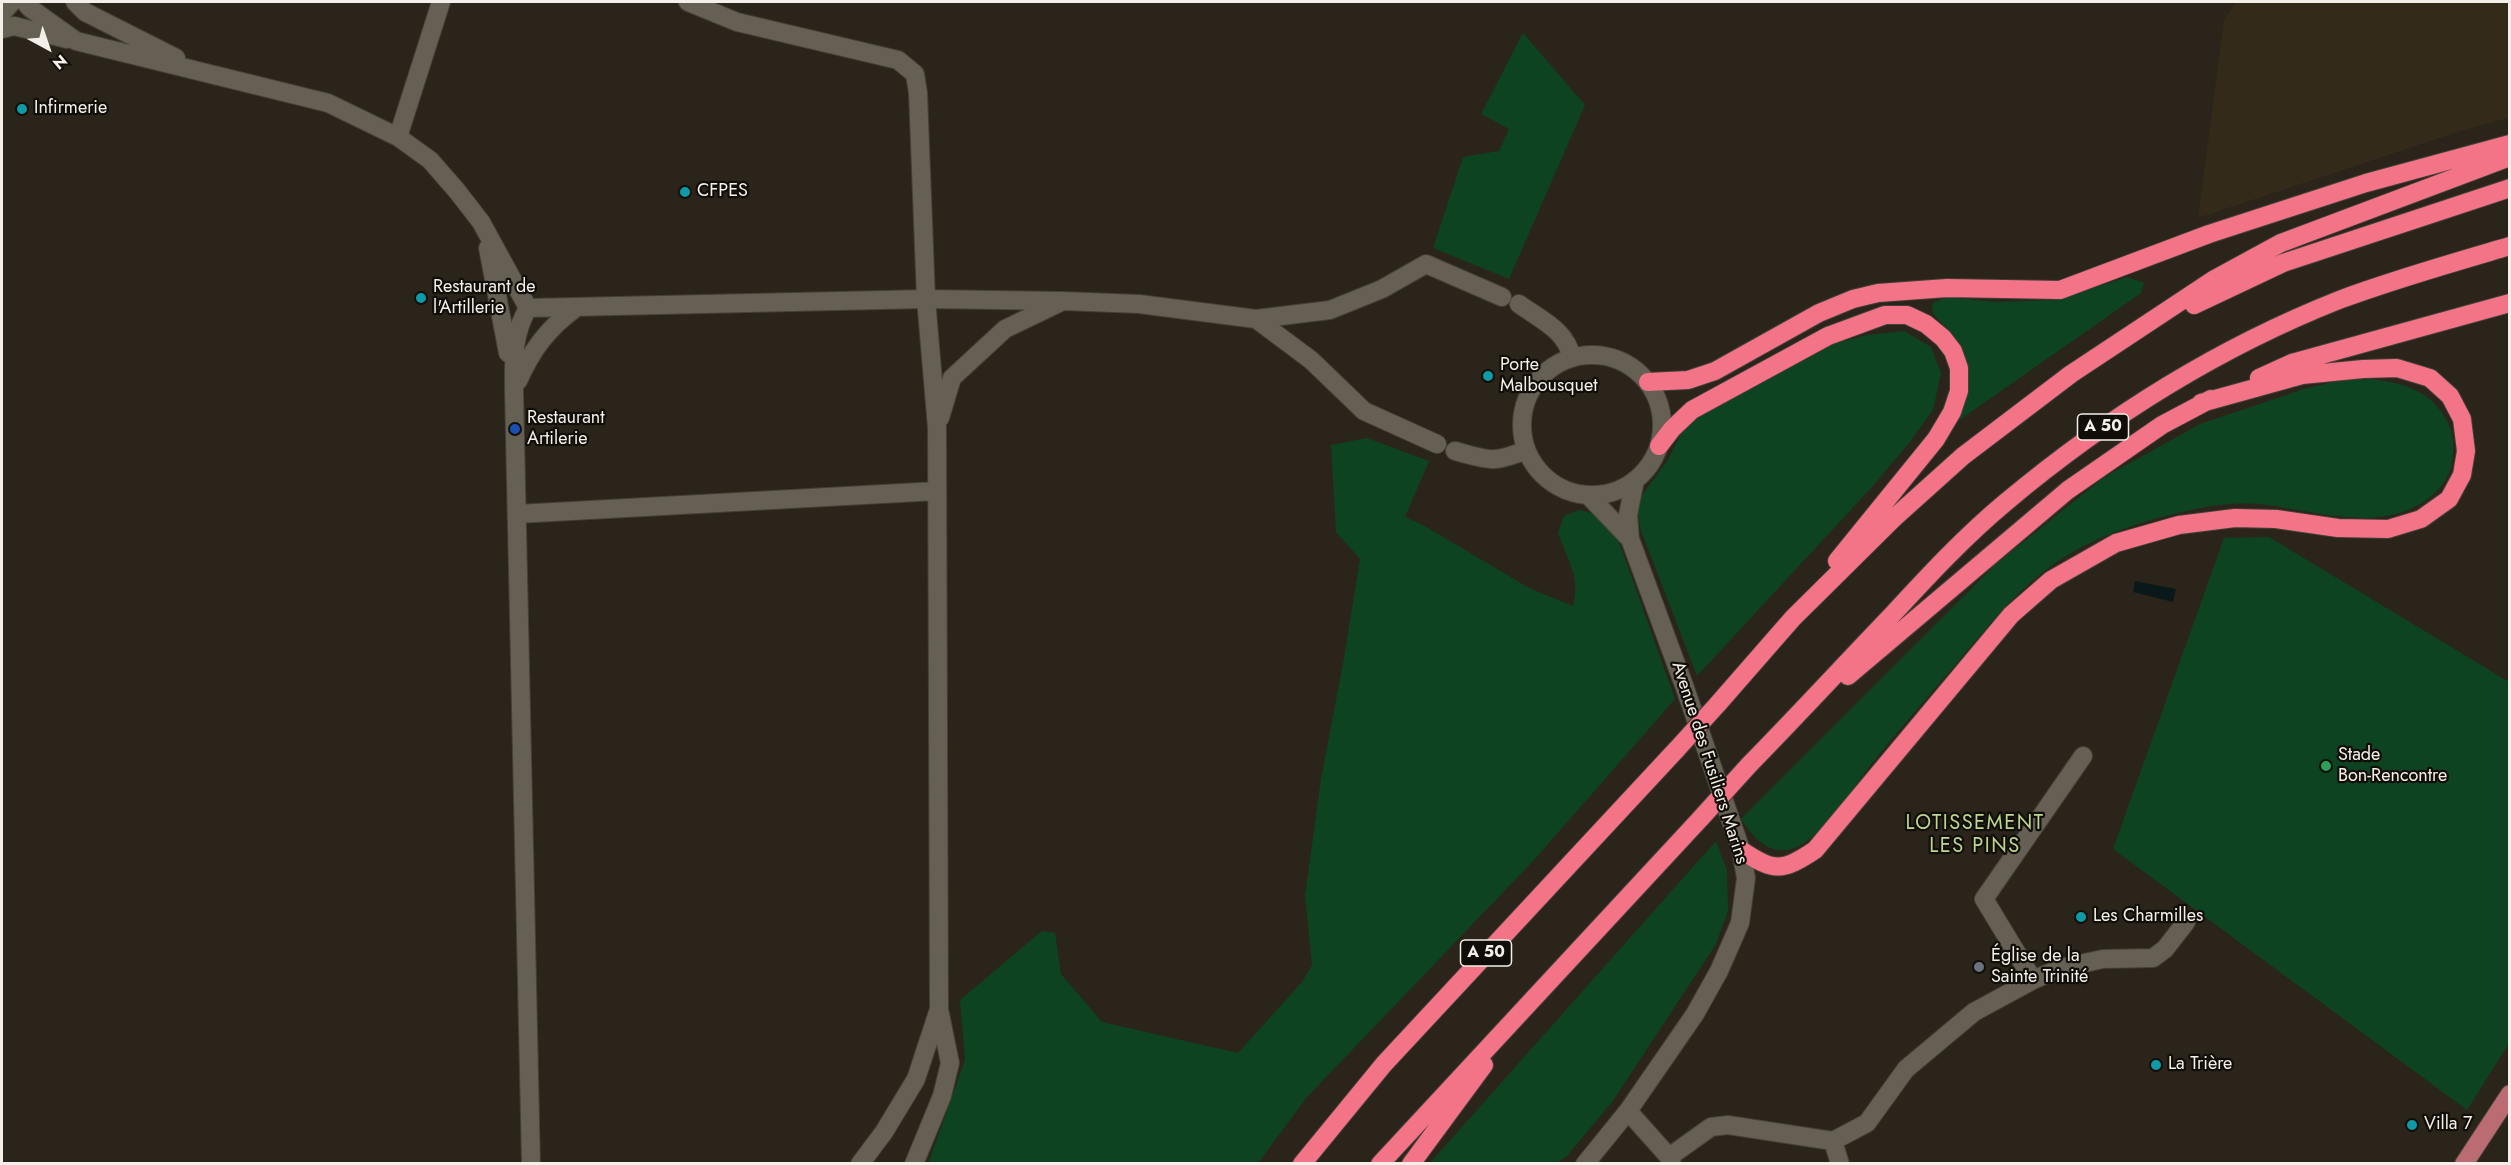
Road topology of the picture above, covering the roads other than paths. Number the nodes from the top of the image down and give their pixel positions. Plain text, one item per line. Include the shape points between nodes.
1 (12, 2) edge
2 (25, 2) edge
3 (75, 2) edge
4 (441, 2) edge
5 (688, 2) edge
6 (2, 7) edge
7 (2, 13) edge
8 (2, 29) edge
9 (76, 42) junction
10 (202, 70) junction
11 (398, 137) junction
12 (2510, 144) edge
13 (2510, 157) edge
14 (2510, 188) edge
15 (481, 222) junction
16 (2510, 246) edge
17 (1502, 297) dead end
18 (926, 299) junction
19 (1063, 301) junction
20 (2510, 303) edge
21 (1519, 304) dead end
22 (577, 307) junction
23 (528, 308) junction
24 (1256, 319) junction
25 (2136, 333) junction
26 (1572, 358) junction
27 (1648, 382) junction
28 (514, 391) junction
29 (2201, 403) junction
30 (936, 428) junction
31 (1437, 444) dead end
32 (1659, 446) junction
33 (1526, 450) junction
34 (1455, 451) dead end
35 (1635, 480) junction
36 (937, 491) junction
37 (1588, 495) junction
38 (517, 514) junction
39 (1630, 539) junction
40 (1793, 618) junction
41 (1779, 735) junction
42 (2084, 756) dead end
43 (1741, 850) junction
44 (2186, 922) dead end
45 (2033, 980) junction
46 (1540, 989) junction
47 (939, 1009) junction
48 (2510, 1094) edge
49 (1628, 1111) junction
50 (1833, 1141) junction
51 (1671, 1160) edge
52 (531, 1164) edge
53 (860, 1164) edge
54 (914, 1164) edge
55 (1302, 1164) edge
56 (1380, 1164) edge
57 (1411, 1164) edge
58 (1585, 1164) edge
59 (1840, 1164) edge
60 (2464, 1164) edge

1 - 6 street
1 - 7 street
2 - 9 street
3 - 10 street via 85,12
4 - 11 street
5 - 18 street via 737,22 898,60 915,74
8 - 9 street via 14,26
9 - 10 street
10 - 11 street via 328,103
11 - 15 street via 430,160
12 - 27 highway via 2366,183 2209,234 2060,290 1947,288 1878,293 1853,299 1819,313 1714,371 1688,380
13 - 25 highway via 2281,243 2213,280
14 - 25 highway, A 50 via 2283,263
15 - 23 street
15 - 28 street via 493,267
16 - 41 highway, A 50 via 2393,280 2337,301 2282,325 2135,405 2004,503 1947,557
17 - 24 street via 1426,264 1382,289 1330,310
18 - 19 street
18 - 22 street
18 - 30 street
19 - 24 street via 1139,304
19 - 30 street via 1005,329 952,378
20 - 29 highway via 2292,363
21 - 26 street via 1561,333
22 - 23 street
22 - 28 street via 543,337 526,362
23 - 28 street via 515,340
24 - 31 street via 1311,360 1364,411
25 - 40 highway, A 50 via 2071,374 1963,456
26 - 27 street via 1611,357
26 - 33 street via 1540,378 1529,394 1523,412
27 - 32 street via 1662,412
28 - 38 street
29 - 41 highway via 2068,490
29 - 43 highway via 2302,375 2397,368 2430,378 2450,396 2462,419 2466,451 2462,475 2449,499 2421,519 2388,528 2338,528 2235,518 2180,525 2116,543 2051,580 2011,615 1815,850 1784,866 1764,866
30 - 36 street
32 - 35 street via 1650,465
32 - 40 highway via 1692,410 1715,395 1858,324 1885,315 1906,315 1943,338 1959,368 1959,391 1952,412 1936,439
33 - 34 street via 1504,460 1487,460
33 - 37 street via 1548,480
35 - 37 street via 1621,489
35 - 39 street, Avenue des Fusiliers Marins via 1628,515
36 - 38 street
36 - 47 street
37 - 39 street, Avenue des Fusiliers Marins
38 - 52 street
39 - 43 street, Avenue des Fusiliers Marins
40 - 55 highway, A 50, bridge via 1384,1064
41 - 46 highway, A 50, bridge
42 - 45 street via 1984,899
43 - 49 street, Avenue des Fusiliers Marins via 1746,878 1740,923 1695,1014
44 - 45 street via 2153,958 2103,959 2061,968
45 - 50 street via 1974,1012 1906,1069 1867,1123
46 - 56 highway, A 50
46 - 57 highway
47 - 53 street via 916,1079
47 - 54 street via 950,1063 942,1096
48 - 60 main road
49 - 51 street
49 - 58 street, Avenue des Fusiliers Marins
50 - 51 street via 1728,1125 1711,1127
50 - 59 street

